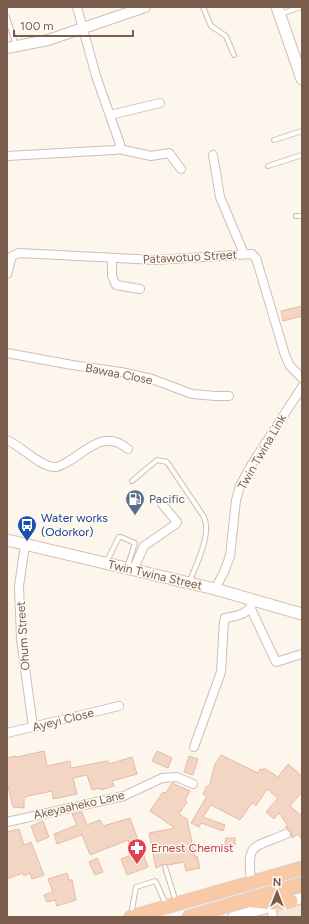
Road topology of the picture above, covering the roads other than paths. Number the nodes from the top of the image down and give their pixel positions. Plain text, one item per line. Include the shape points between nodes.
1 (77, 7) edge
2 (145, 7) edge
3 (203, 7) edge
4 (300, 7) edge
5 (278, 11) edge
6 (7, 17) edge
7 (83, 28) junction
8 (12, 47) edge
9 (234, 55) dead end
10 (302, 79) edge
11 (160, 103) dead end
12 (110, 115) junction
13 (302, 132) edge
14 (274, 140) dead end
15 (119, 149) junction
16 (213, 155) dead end
17 (302, 155) edge
18 (7, 156) edge
19 (268, 166) dead end
20 (181, 169) dead end
21 (296, 216) dead end
22 (302, 216) edge
23 (244, 254) junction
24 (112, 258) junction
25 (7, 274) edge
26 (140, 289) dead end
27 (7, 353) edge
28 (302, 378) edge
29 (302, 387) edge
30 (229, 396) dead end
31 (7, 440) edge
32 (128, 449) dead end
33 (132, 481) dead end
34 (162, 504) dead end
35 (7, 540) edge
36 (25, 545) junction
37 (105, 563) junction
38 (130, 569) junction
39 (189, 583) junction
40 (215, 589) junction
41 (252, 605) junction
42 (302, 614) edge
43 (302, 654) edge
44 (119, 706) dead end
45 (33, 727) junction
46 (7, 733) edge
47 (194, 747) dead end
48 (193, 784) dead end
49 (7, 822) edge
50 (286, 834) dead end
51 (165, 867) dead end
52 (302, 868) edge
53 (250, 883) junction
54 (302, 884) edge
55 (272, 892) junction
56 (242, 900) junction
57 (296, 900) edge
58 (172, 905) junction
59 (262, 906) junction
60 (131, 917) edge
61 (189, 917) edge
62 (233, 917) edge
63 (273, 917) edge

1 - 7 street
2 - 7 street
3 - 9 lane via 211,26 226,36
4 - 5 lane
5 - 10 main road
6 - 8 lane
7 - 8 street via 48,40
7 - 12 street
11 - 12 street
12 - 15 street via 120,144
13 - 14 lane
15 - 18 street
15 - 20 street via 151,156 169,153
16 - 23 street via 220,197
17 - 19 lane
21 - 22 lane
23 - 24 street, Patawotuo Street via 156,260
23 - 28 street, Patawotuo Street via 252,254 256,258 285,355 290,366
24 - 25 street, Patawotuo Street via 19,253 12,256
24 - 26 street via 112,276 116,284
27 - 30 street, Bawaa Close via 121,372 152,379 192,394
29 - 40 street, Twin Twina Link via 240,486 230,556
31 - 32 street via 47,466 56,467 98,442 109,439 120,442
33 - 39 lane via 157,460 167,462 204,517 207,523 206,536
34 - 38 street via 177,522 144,546
35 - 36 main road, Twin Twina Street
36 - 37 main road, Twin Twina Street
36 - 45 street, Ohum Street via 20,586 21,639
37 - 38 main road, Twin Twina Street
37 - 38 lane via 122,537 135,543
38 - 39 main road, Twin Twina Street
39 - 40 main road, Twin Twina Street
40 - 41 main road, Twin Twina Street
41 - 42 main road, Twin Twina Street
41 - 43 street via 276,662
41 - 47 street via 241,614 225,618 221,672
44 - 45 street, Ayeyi Close
45 - 46 street, Ayeyi Close
48 - 49 street, Akeyaaheko Lane via 177,776 162,778 124,796
50 - 53 street via 250,851
51 - 58 lane
52 - 53 highway
53 - 58 highway
54 - 55 highway
55 - 56 highway
55 - 59 highway
56 - 59 highway
56 - 61 highway
57 - 59 highway
58 - 60 highway
58 - 60 lane via 155,881 152,881 136,887
59 - 62 street
59 - 63 street

